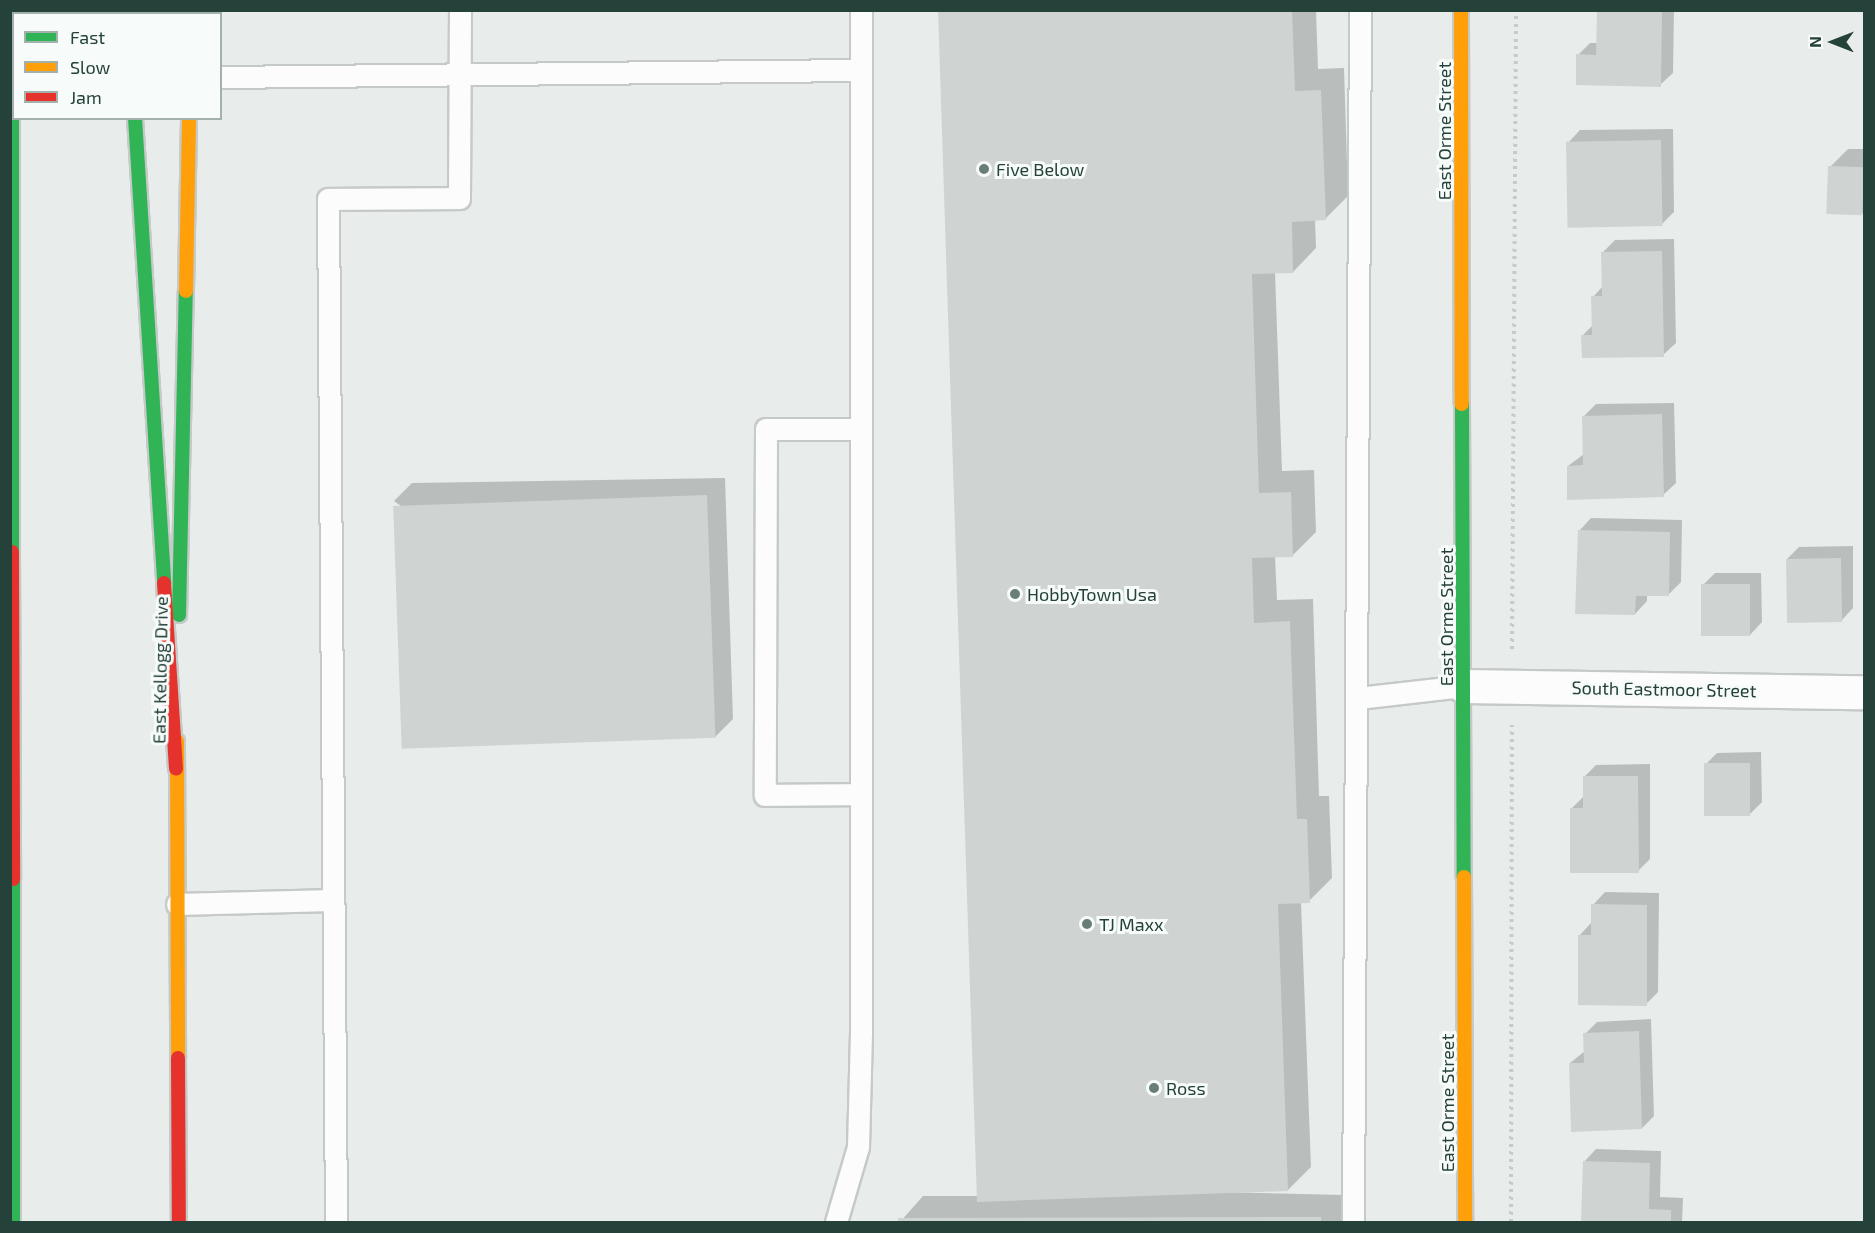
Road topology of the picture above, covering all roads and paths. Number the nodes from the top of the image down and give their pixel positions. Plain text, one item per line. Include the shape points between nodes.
1 (460, 10) edge
2 (861, 10) edge
3 (1360, 10) edge
4 (1461, 10) edge
5 (1516, 10) edge
6 (861, 70) junction
7 (459, 72) junction
8 (222, 77) edge
9 (12, 120) edge
10 (135, 120) edge
11 (189, 120) edge
12 (861, 429) junction
13 (1464, 686) junction
14 (1512, 686) junction
15 (1864, 692) edge
16 (1358, 698) junction
17 (176, 769) junction
18 (861, 794) junction
19 (332, 900) junction
20 (177, 903) junction
21 (13, 1222) edge
22 (179, 1222) edge
23 (336, 1222) edge
24 (836, 1222) edge
25 (1353, 1222) edge
26 (1465, 1222) edge
27 (1511, 1222) edge

1 - 7 lane
2 - 6 lane
3 - 16 lane
4 - 13 main road, East Orme Street
5 - 14 path
6 - 7 lane
6 - 12 lane
7 - 8 lane
7 - 19 lane via 459,198 328,199
9 - 21 main road
10 - 17 main road
11 - 17 main road, East Kellogg Drive
12 - 18 lane
12 - 18 lane via 766,429 765,795
13 - 14 street, South Eastmoor Street
13 - 16 lane
13 - 26 main road, East Orme Street
14 - 15 street, South Eastmoor Street
14 - 27 path
16 - 25 lane
17 - 20 main road, East Kellogg Drive
18 - 24 lane via 858,1147
19 - 20 lane
19 - 23 lane
20 - 22 main road, East Kellogg Drive

